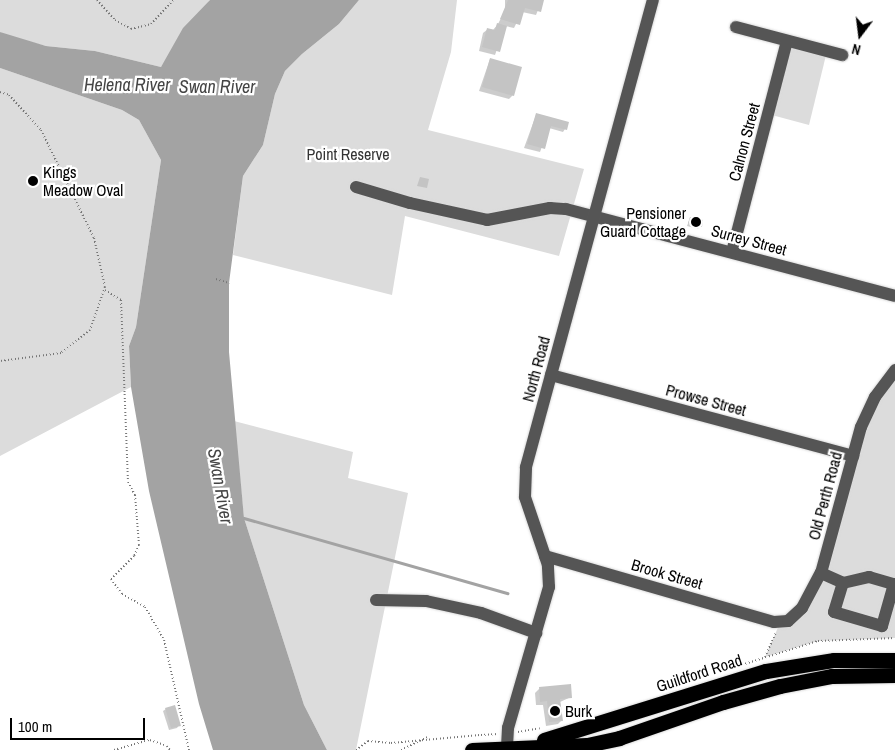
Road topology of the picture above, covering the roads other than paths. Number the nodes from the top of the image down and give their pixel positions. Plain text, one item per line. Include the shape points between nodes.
1 (653, 0) edge
2 (736, 27) dead end
3 (787, 40) junction
4 (842, 55) dead end
5 (356, 186) dead end
6 (594, 216) junction
7 (732, 252) junction
8 (895, 296) edge
9 (895, 370) edge
10 (551, 375) junction
11 (853, 456) junction
12 (545, 556) junction
13 (821, 573) junction
14 (843, 583) junction
15 (376, 600) dead end
16 (780, 623) joint
17 (536, 632) junction
18 (895, 660) edge
19 (895, 675) edge
20 (513, 747) junction
21 (472, 750) edge

1 - 6 street, North Road
2 - 3 street
3 - 4 street
3 - 7 street, Calnon Street
5 - 6 street, Surrey Street via 410,203 488,220 558,208
6 - 7 street, Surrey Street
6 - 10 street, North Road
7 - 8 street, Surrey Street
9 - 11 street, Old Perth Road via 868,410
10 - 11 street, Prowse Street
10 - 12 street, North Road via 525,478 527,506
11 - 13 street, Old Perth Road
12 - 16 street, Brook Street
12 - 17 street, North Road via 549,587
13 - 14 street
13 - 16 street, Old Perth Road via 802,608 793,618
14 - 14 street via 869,577 894,584 882,626 834,612
15 - 17 street via 426,601 480,613
17 - 20 street, North Road via 508,728
18 - 20 highway, Guildford Road via 834,660 774,669 733,679 592,727
19 - 20 highway, Guildford Road via 832,676 780,686 603,742
20 - 21 highway, Guildford Road

